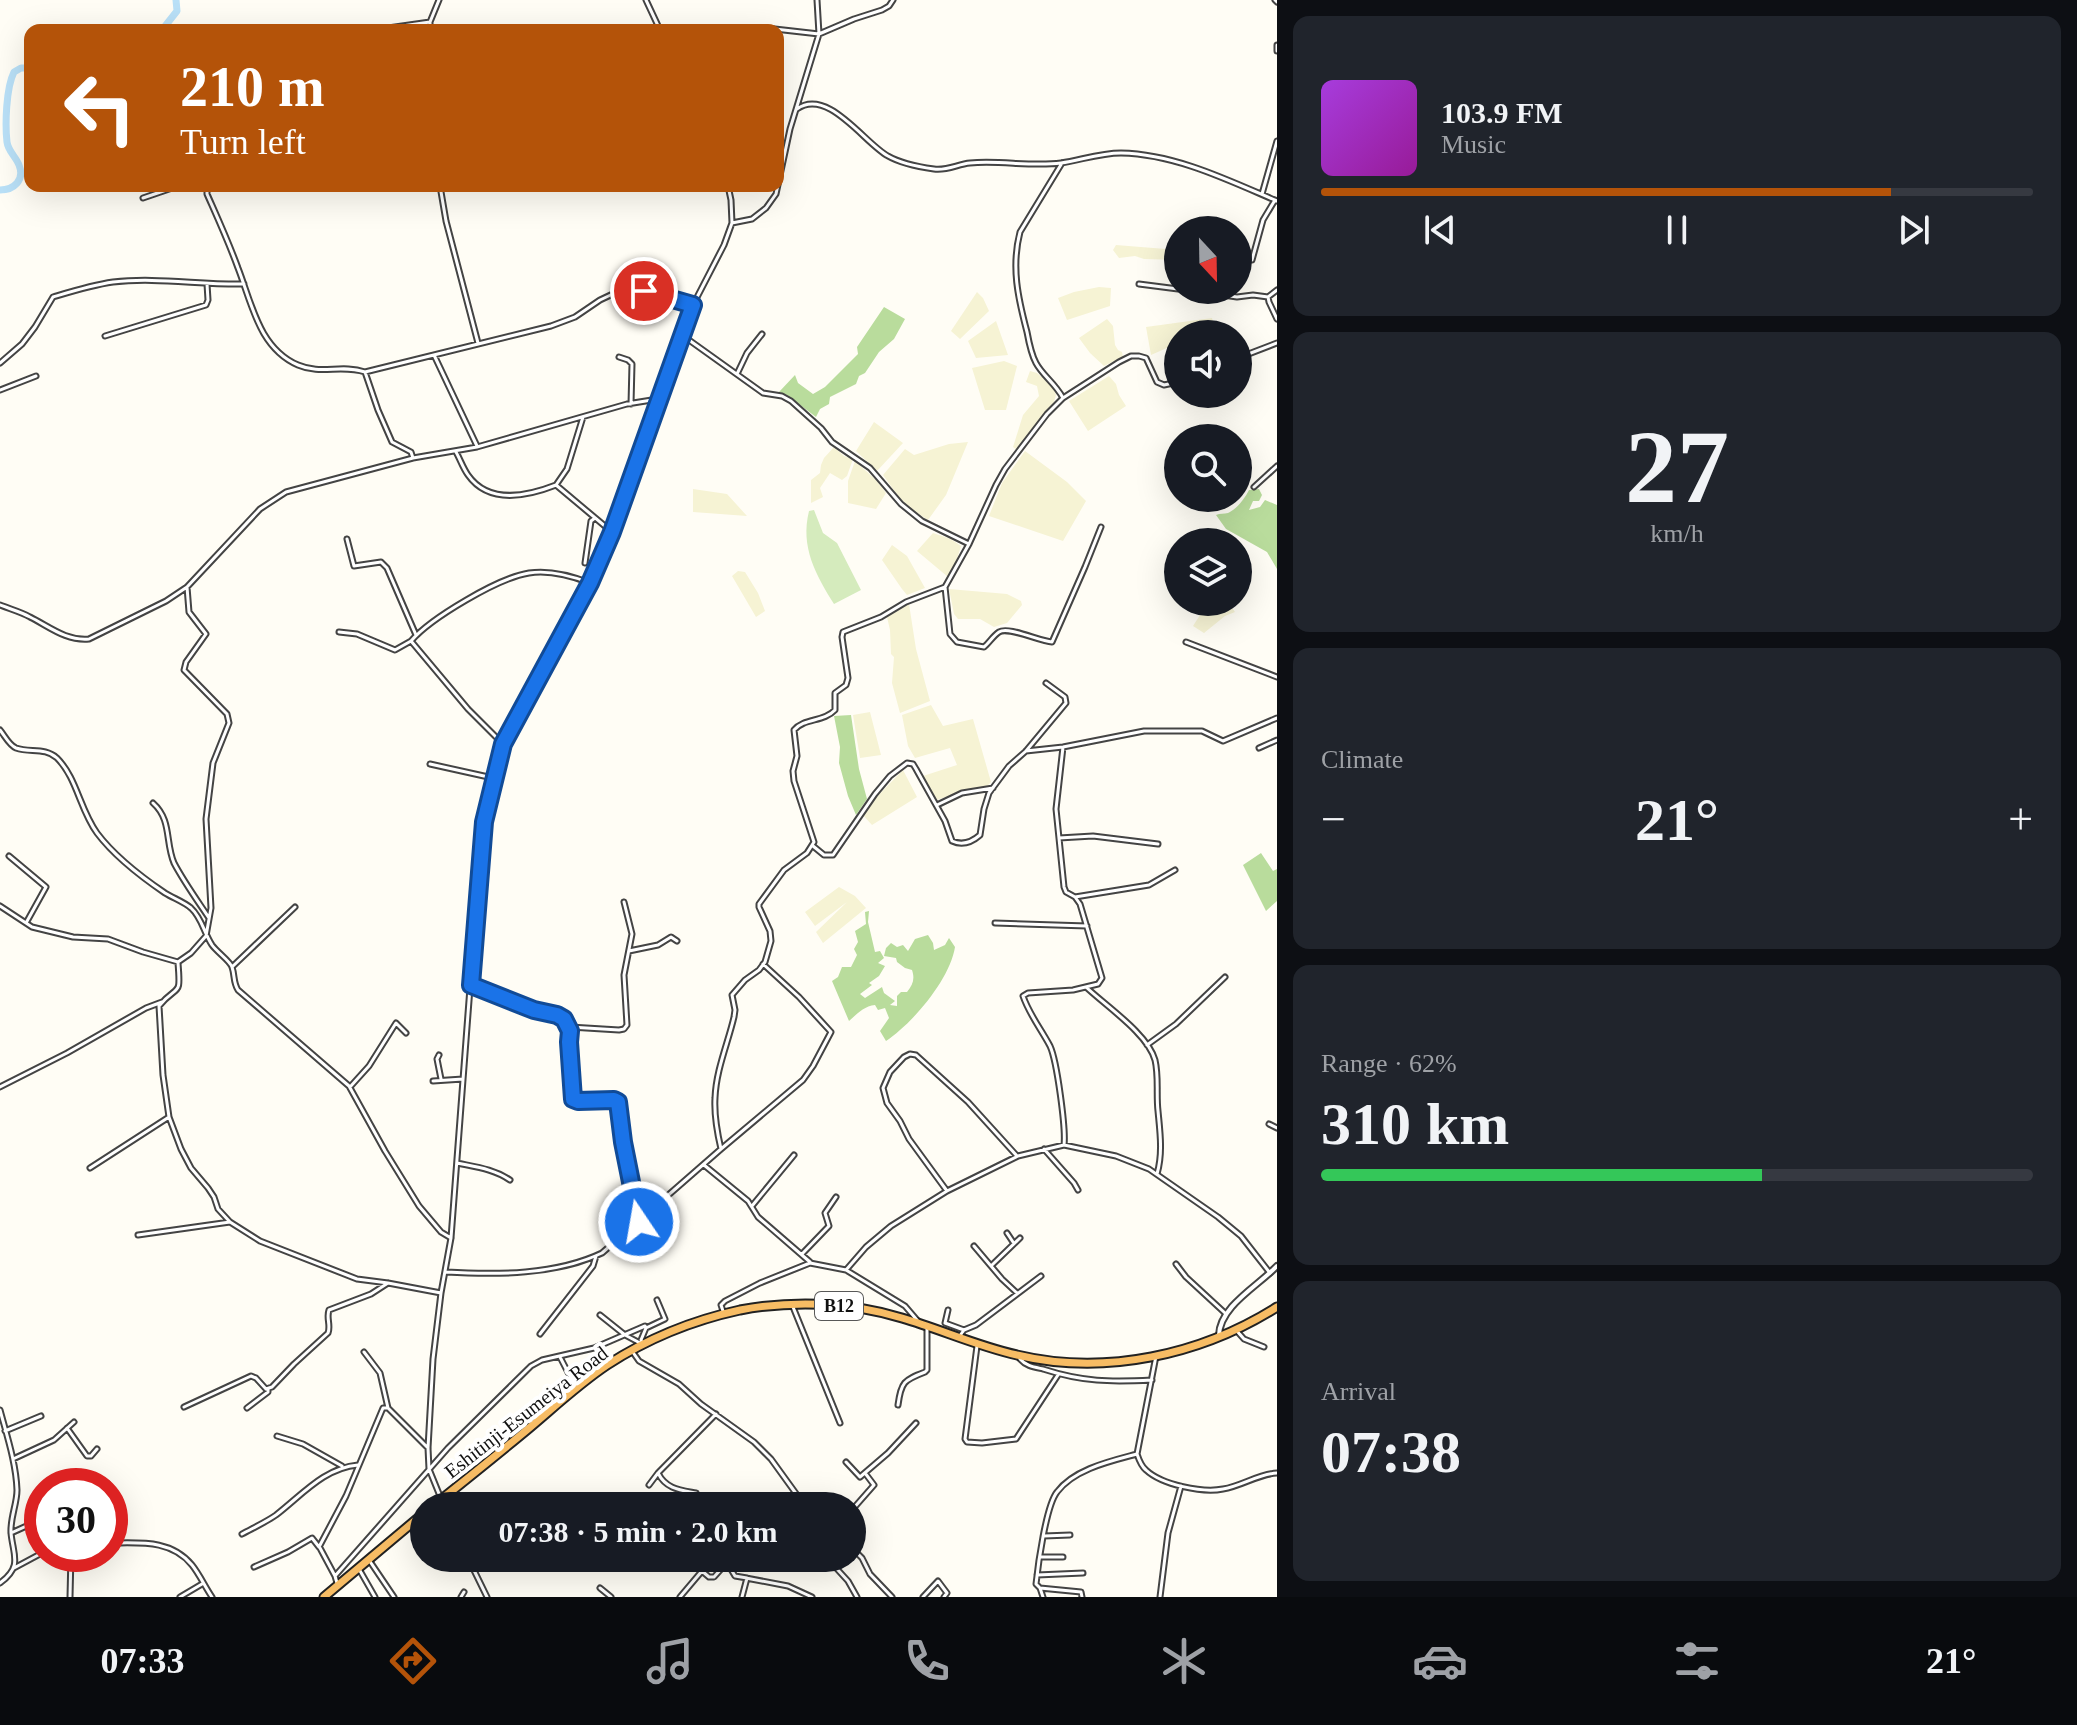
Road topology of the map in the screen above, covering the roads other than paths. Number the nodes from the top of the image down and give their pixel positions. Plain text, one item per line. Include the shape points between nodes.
1 (439, 0) edge
2 (646, 0) edge
3 (817, 0) edge
4 (887, 0) edge
5 (893, 0) edge
6 (889, 6) junction
7 (430, 22) joint
8 (416, 24) edge
9 (657, 24) edge
10 (784, 30) edge
11 (819, 34) junction
12 (1277, 45) edge
13 (1277, 51) edge
14 (797, 109) junction
15 (1277, 141) edge
16 (784, 157) edge
17 (1062, 163) junction
18 (160, 192) edge
19 (206, 192) edge
20 (441, 192) edge
21 (729, 192) edge
22 (776, 192) edge
23 (1262, 194) junction
24 (143, 198) dead end
25 (1276, 200) edge
26 (732, 223) junction
27 (1252, 260) edge
28 (207, 284) junction
29 (244, 284) junction
30 (1139, 284) dead end
31 (1164, 287) edge
32 (1277, 290) edge
33 (1252, 295) edge
34 (1268, 297) junction
35 (693, 305) junction
36 (1277, 319) edge
37 (762, 334) dead end
38 (682, 335) junction
39 (105, 336) dead end
40 (478, 343) junction
41 (1277, 343) edge
42 (1252, 353) edge
43 (434, 355) junction
44 (619, 357) dead end
45 (0, 363) edge
46 (365, 372) junction
47 (737, 374) junction
48 (36, 376) dead end
49 (1164, 384) edge
50 (0, 390) edge
51 (1063, 398) junction
52 (658, 399) junction
53 (631, 404) junction
54 (583, 417) junction
55 (477, 447) junction
56 (456, 452) junction
57 (413, 458) junction
58 (1277, 466) edge
59 (556, 485) junction
60 (1254, 487) dead end
61 (595, 518) junction
62 (1101, 527) dead end
63 (612, 532) junction
64 (347, 539) dead end
65 (969, 544) junction
66 (585, 563) dead end
67 (590, 583) junction
68 (187, 587) junction
69 (945, 587) junction
70 (0, 605) edge
71 (339, 632) dead end
72 (416, 635) junction
73 (411, 641) junction
74 (1186, 642) dead end
75 (1277, 677) edge
76 (1046, 683) dead end
77 (1277, 718) edge
78 (0, 730) edge
79 (1277, 740) edge
80 (503, 744) junction
81 (1063, 747) junction
82 (1259, 748) dead end
83 (1026, 751) junction
84 (430, 764) dead end
85 (493, 778) junction
86 (993, 788) junction
87 (153, 803) dead end
88 (937, 805) junction
89 (1059, 838) junction
90 (1158, 844) dead end
91 (813, 846) junction
92 (9, 856) dead end
93 (1175, 870) dead end
94 (1075, 897) junction
95 (624, 902) dead end
96 (0, 906) edge
97 (295, 907) dead end
98 (209, 918) junction
99 (26, 923) junction
100 (995, 923) dead end
101 (1087, 926) junction
102 (206, 936) junction
103 (677, 941) dead end
104 (629, 951) junction
105 (178, 962) junction
106 (763, 964) junction
107 (232, 967) junction
108 (1225, 977) dead end
109 (471, 985) junction
110 (1086, 987) junction
111 (162, 1002) junction
112 (570, 1027) junction
113 (406, 1033) dead end
114 (1147, 1045) junction
115 (439, 1055) dead end
116 (441, 1079) junction
117 (463, 1079) junction
118 (433, 1081) dead end
119 (0, 1087) edge
120 (350, 1087) junction
121 (169, 1117) junction
122 (1269, 1124) dead end
123 (1277, 1128) edge
124 (1064, 1145) junction
125 (721, 1149) junction
126 (1044, 1149) junction
127 (794, 1155) dead end
128 (1018, 1156) junction
129 (457, 1163) junction
130 (704, 1165) junction
131 (90, 1168) dead end
132 (1157, 1174) junction
133 (510, 1180) dead end
134 (1078, 1190) dead end
135 (947, 1191) junction
136 (836, 1197) dead end
137 (752, 1206) junction
138 (230, 1222) junction
139 (639, 1222) junction
140 (1007, 1233) dead end
141 (138, 1235) dead end
142 (451, 1238) junction
143 (1020, 1238) dead end
144 (1013, 1242) junction
145 (974, 1246) dead end
146 (802, 1254) junction
147 (596, 1256) junction
148 (810, 1263) junction
149 (1176, 1264) dead end
150 (991, 1266) junction
151 (1277, 1266) edge
152 (846, 1270) junction
153 (446, 1272) junction
154 (1270, 1273) junction
155 (1041, 1276) dead end
156 (388, 1283) junction
157 (441, 1293) junction
158 (1017, 1293) junction
159 (657, 1300) dead end
160 (792, 1304) junction
161 (1277, 1307) edge
162 (948, 1310) dead end
163 (1225, 1313) junction
164 (724, 1314) junction
165 (600, 1315) dead end
166 (923, 1325) junction
167 (646, 1328) junction
168 (1236, 1330) junction
169 (540, 1334) dead end
170 (961, 1334) junction
171 (625, 1335) junction
172 (1219, 1337) junction
173 (977, 1343) junction
174 (643, 1345) junction
175 (1264, 1347) dead end
176 (632, 1351) junction
177 (364, 1352) dead end
178 (1018, 1355) junction
179 (560, 1356) junction
180 (1156, 1356) junction
181 (1058, 1375) junction
182 (1152, 1380) junction
183 (268, 1389) junction
184 (576, 1389) junction
185 (898, 1405) dead end
186 (184, 1407) dead end
187 (247, 1408) dead end
188 (388, 1408) junction
189 (0, 1410) edge
190 (716, 1414) junction
191 (41, 1416) dead end
192 (74, 1422) dead end
193 (840, 1423) dead end
194 (916, 1423) dead end
195 (67, 1428) junction
196 (5, 1431) junction
197 (277, 1436) dead end
198 (428, 1448) junction
199 (97, 1449) dead end
200 (1137, 1454) junction
201 (13, 1459) junction
202 (846, 1462) dead end
203 (358, 1465) junction
204 (342, 1466) junction
205 (429, 1469) junction
206 (658, 1473) junction
207 (865, 1473) junction
208 (1277, 1473) edge
209 (649, 1485) dead end
210 (1181, 1486) junction
211 (438, 1492) edge
212 (456, 1492) edge
213 (690, 1492) edge
214 (795, 1492) edge
215 (866, 1494) edge
216 (410, 1525) edge
217 (24, 1527) edge
218 (11, 1533) junction
219 (242, 1534) dead end
220 (1070, 1535) dead end
221 (1044, 1536) junction
222 (128, 1543) edge
223 (319, 1547) junction
224 (1040, 1557) junction
225 (1063, 1557) dead end
226 (369, 1560) junction
227 (24, 1563) edge
228 (866, 1566) edge
229 (254, 1567) dead end
230 (13, 1569) junction
231 (358, 1569) junction
232 (71, 1572) edge
233 (474, 1572) edge
234 (840, 1572) edge
235 (1083, 1573) dead end
236 (1037, 1575) junction
237 (335, 1576) junction
238 (746, 1578) junction
239 (0, 1583) edge
240 (202, 1584) junction
241 (338, 1586) junction
242 (600, 1588) dead end
243 (1040, 1588) junction
244 (328, 1596) edge
245 (484, 1596) edge
246 (70, 1597) edge
247 (180, 1597) edge
248 (212, 1597) edge
249 (375, 1597) edge
250 (394, 1597) edge
251 (611, 1597) edge
252 (680, 1597) edge
253 (742, 1597) edge
254 (812, 1597) edge
255 (857, 1597) edge
256 (892, 1597) edge
257 (923, 1597) edge
258 (944, 1597) edge
259 (1043, 1597) edge
260 (1082, 1597) edge
261 (1160, 1597) edge

1 - 7 street
2 - 9 street
3 - 11 street
4 - 6 street
5 - 6 street
6 - 11 street
7 - 8 street
10 - 11 street
11 - 14 street
12 - 13 street
14 - 16 street
14 - 17 street via 822,106 889,158 934,169 985,162
15 - 23 street
17 - 23 street via 1097,155 1146,155
17 - 51 street via 1020,232 1015,276 1033,357
18 - 24 street
19 - 29 street
20 - 40 street
21 - 26 street
22 - 26 street via 752,219
23 - 25 street
25 - 27 street via 1263,220
26 - 35 street
28 - 29 street
28 - 39 street via 206,305
28 - 45 street via 114,282 53,297 22,344
29 - 46 street via 259,328 287,359 309,369 352,367
30 - 31 street
32 - 34 street
33 - 34 street
34 - 36 street
35 - 38 street
35 - 40 street via 644,291 617,292 551,326
37 - 47 street
38 - 47 street
38 - 52 street
40 - 43 street
41 - 42 street
43 - 46 street
43 - 55 street
44 - 53 street via 632,364
46 - 57 street via 392,442
47 - 65 street via 763,393 791,401 832,442 870,468 901,504
48 - 50 street
49 - 51 street via 1157,382 1146,358 1131,356
51 - 65 street via 1005,469
52 - 53 street
52 - 63 street
53 - 54 street
54 - 55 street
54 - 59 street via 567,469
55 - 56 street
56 - 57 street
56 - 59 street via 475,482 502,495 522,496
57 - 68 street via 286,492 260,509
58 - 60 street
59 - 61 street
61 - 63 street
61 - 66 street
62 - 69 street via 1052,642 1008,630 998,632 984,647 957,642 950,634
63 - 67 street
64 - 72 street via 354,566 381,562 387,568
65 - 69 street
67 - 72 street via 529,573 475,595
67 - 80 street
68 - 70 street via 89,639 68,638
68 - 98 street via 189,612 206,634 184,670 227,714 229,723 213,763 206,819
69 - 91 street via 843,632 848,678 835,693 835,710 794,730 794,781
71 - 73 street via 365,636 395,650
72 - 73 street
73 - 80 street
74 - 75 street
76 - 83 street via 1066,703
77 - 81 street via 1223,741 1202,731 1144,731
78 - 102 street via 16,748 57,758 104,841 134,870 190,907
79 - 82 street
80 - 85 street
81 - 83 street
81 - 89 street via 1056,809
83 - 86 street
84 - 85 street
85 - 109 street via 484,822
86 - 88 street via 962,793
86 - 88 street via 980,835 973,840 952,841
87 - 98 street via 167,824 172,859
88 - 91 street via 913,764 907,763 875,794 833,855
89 - 90 street via 1093,836
89 - 94 street via 1064,887
91 - 106 street via 784,870 759,904 771,941
92 - 99 street via 46,887
93 - 94 street via 1149,885
94 - 101 street
95 - 104 street via 632,934
96 - 99 street
97 - 107 street
98 - 102 street
99 - 105 street via 55,934 108,939
100 - 101 street
101 - 110 street via 1102,978
102 - 105 street
102 - 107 street
103 - 104 street via 671,937
104 - 112 street via 624,975 627,1025 619,1030
105 - 111 street via 178,991
106 - 125 street via 732,995 734,1017 714,1099
106 - 125 street via 831,1032 803,1080
107 - 120 street via 238,990
108 - 114 street
109 - 112 street via 557,1015
109 - 117 street
110 - 114 street
110 - 124 street via 1023,996 1052,1049
111 - 119 street
111 - 121 street
112 - 139 street via 573,1099 618,1102
113 - 120 street via 396,1023
114 - 132 street via 1157,1071
115 - 116 street
116 - 117 street
116 - 118 street
117 - 129 street
120 - 142 street via 419,1206
121 - 131 street
121 - 138 street via 191,1168
122 - 123 street
124 - 126 street
124 - 132 street via 1116,1156
125 - 130 street
126 - 128 street
126 - 134 street
127 - 137 street
128 - 135 street
128 - 135 street via 968,1102 910,1054 890,1072 883,1088 887,1103
129 - 133 street
129 - 142 street
130 - 137 street
130 - 139 street
132 - 154 street via 1241,1236
135 - 152 street via 891,1226
136 - 146 street via 826,1211 829,1226
137 - 146 street
138 - 141 street
138 - 156 street via 260,1241 328,1269
139 - 147 street
140 - 144 street
142 - 153 street
143 - 144 street
144 - 150 street
145 - 150 street
146 - 148 street
147 - 153 street via 567,1266 508,1273
147 - 169 street
148 - 152 street
148 - 164 street via 725,1301
149 - 163 street
150 - 158 street
151 - 154 street
152 - 166 street via 905,1306
153 - 157 street
154 - 163 street
155 - 158 street
156 - 157 street
156 - 183 street via 329,1310 328,1333
157 - 198 street
158 - 170 street
159 - 167 street via 665,1319
160 - 164 highway, Eshitinji-Esumeiya Road / B12
160 - 166 highway, Eshitinji-Esumeiya Road / B12 via 851,1307
160 - 193 street
161 - 168 highway, Eshitinji-Esumeiya Road / B12
162 - 170 street via 945,1323
163 - 172 street
164 - 174 highway, Eshitinji-Esumeiya Road / B12
165 - 171 street
166 - 170 highway, Eshitinji-Esumeiya Road / B12
166 - 185 street via 927,1370 907,1379
167 - 171 street
167 - 174 street
168 - 172 highway, Eshitinji-Esumeiya Road / B12
168 - 175 street
170 - 173 highway, Eshitinji-Esumeiya Road / B12
171 - 174 street
171 - 179 street
172 - 180 highway, Eshitinji-Esumeiya Road / B12
173 - 178 highway, Eshitinji-Esumeiya Road / B12
173 - 181 street via 967,1442 1019,1436
174 - 176 highway, Eshitinji-Esumeiya Road / B12
176 - 184 highway, Eshitinji-Esumeiya Road / B12
176 - 190 street
177 - 188 street via 380,1373
178 - 180 highway, Eshitinji-Esumeiya Road / B12 via 1091,1363
178 - 181 street via 1024,1363
179 - 184 street
179 - 205 street via 542,1360 519,1376
180 - 182 street
181 - 182 street via 1102,1382
182 - 200 street
183 - 186 street via 251,1376
183 - 187 street
184 - 212 highway, Eshitinji-Esumeiya Road / B12
188 - 198 street
188 - 203 street via 382,1410
189 - 196 street
190 - 206 street
190 - 214 street via 754,1442
191 - 196 street
192 - 195 street
194 - 207 street
195 - 199 street via 86,1455
195 - 201 street
196 - 201 street
197 - 204 street
198 - 205 street
200 - 210 street via 1150,1474
200 - 221 street via 1078,1475 1061,1488
201 - 218 street via 17,1491
202 - 207 street via 860,1477
203 - 204 street
203 - 223 street
204 - 219 street
205 - 211 street
205 - 237 street
206 - 209 street
206 - 213 street via 667,1485
207 - 215 street via 874,1485
208 - 210 street via 1221,1490
210 - 261 street via 1168,1533
216 - 226 highway
217 - 218 street
218 - 230 street
220 - 221 street
221 - 224 street
222 - 240 street via 169,1547 192,1565
223 - 229 street via 312,1538
223 - 237 street
224 - 225 street
224 - 236 street
226 - 231 highway
226 - 250 street
227 - 230 street
228 - 256 street
230 - 239 street
231 - 241 highway
231 - 249 street
232 - 246 street
233 - 245 street
234 - 255 street
235 - 236 street
236 - 243 street
237 - 241 street
238 - 252 street via 735,1576 729,1566 714,1577 702,1571
238 - 253 street
238 - 254 street
240 - 247 street
240 - 248 street
241 - 244 highway
242 - 251 street
243 - 259 street
243 - 260 street via 1081,1592
257 - 258 street via 938,1581 947,1593

